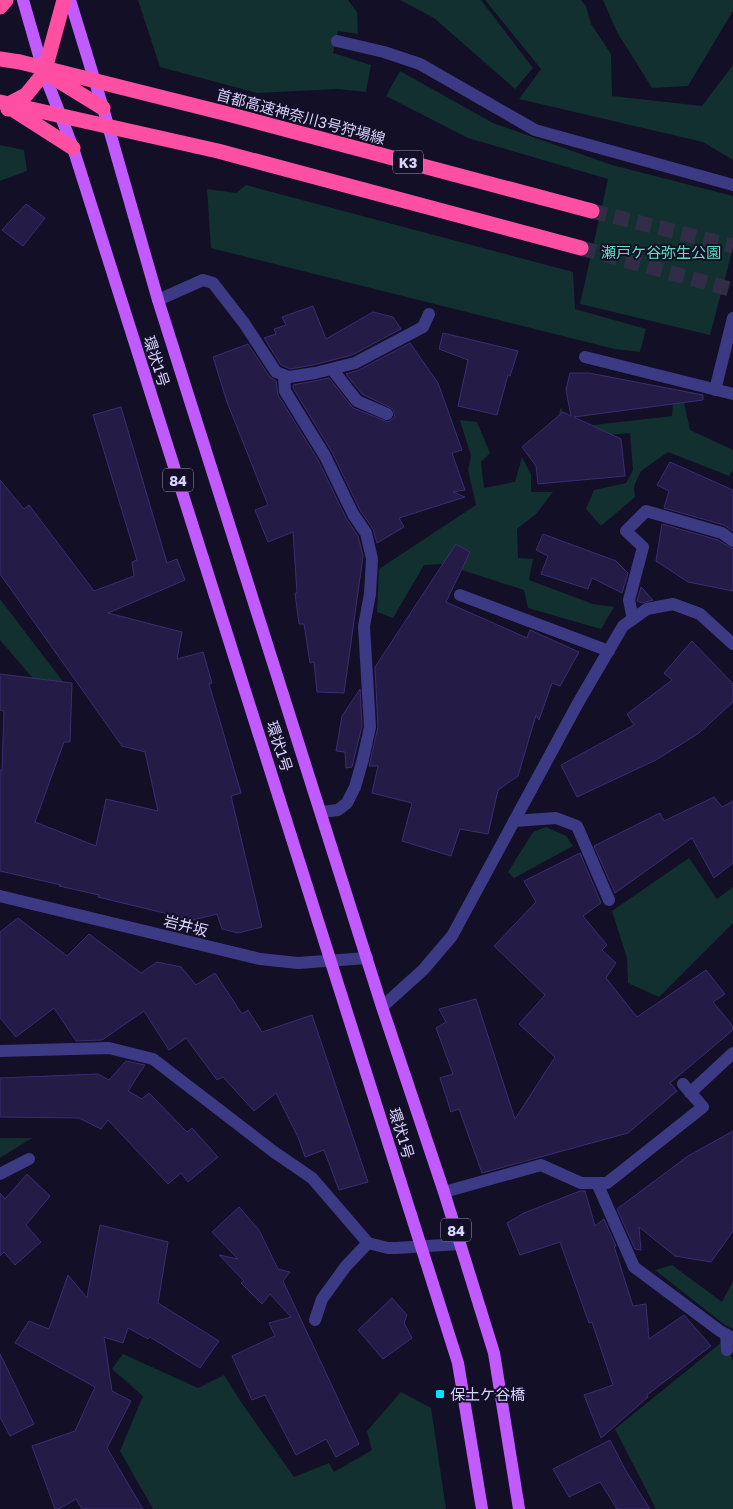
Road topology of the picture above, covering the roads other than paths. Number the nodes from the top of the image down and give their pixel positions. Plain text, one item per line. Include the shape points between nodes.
1 (6, 0) edge
2 (23, 0) edge
3 (64, 0) edge
4 (70, 0) edge
5 (0, 7) edge
6 (337, 41) dead end
7 (0, 50) edge
8 (0, 59) edge
9 (44, 73) junction
10 (1, 106) edge
11 (103, 108) junction
12 (73, 148) junction
13 (733, 185) edge
14 (592, 211) tunnel mouth
15 (581, 248) tunnel mouth
16 (158, 300) junction
17 (429, 314) dead end
18 (733, 318) edge
19 (585, 357) dead end
20 (332, 369) junction
21 (284, 375) junction
22 (715, 390) junction
23 (733, 394) edge
24 (387, 414) dead end
25 (733, 541) edge
26 (460, 595) dead end
27 (634, 619) junction
28 (733, 644) edge
29 (609, 651) junction
30 (321, 812) junction
31 (514, 821) junction
32 (0, 896) edge
33 (609, 900) dead end
34 (367, 958) junction
35 (331, 961) junction
36 (382, 1007) junction
37 (0, 1051) edge
38 (733, 1053) edge
39 (29, 1158) dead end
40 (0, 1174) edge
41 (597, 1183) junction
42 (444, 1192) junction
43 (368, 1243) junction
44 (460, 1244) junction
45 (421, 1247) junction
46 (314, 1320) dead end
47 (729, 1336) edge
48 (727, 1350) dead end
49 (482, 1509) edge
50 (519, 1509) edge

1 - 5 highway
2 - 9 main road, 環状1号 / 84
3 - 9 highway
4 - 11 main road, 環状1号 / 84
6 - 13 street via 420,64 534,130
7 - 9 highway
8 - 14 highway, 首都高速神奈川3号狩場線 / K3
9 - 10 highway via 26,95
9 - 11 highway
9 - 12 main road, 環状1号 / 84
10 - 12 highway via 12,109
10 - 15 highway via 218,151
11 - 16 main road, 環状1号 / 84
12 - 35 main road, 環状1号 / 84
16 - 21 street via 203,280 214,283 276,372
16 - 30 main road, 環状1号 / 84
17 - 20 street via 423,327 355,364
18 - 22 street
19 - 22 street
20 - 21 street via 289,377
20 - 24 street via 357,401
21 - 30 street via 285,391 325,456 375,556 364,626 370,727 364,759 347,803 338,810
22 - 23 street
25 - 27 street via 722,533 646,511 626,531 642,547 629,600
26 - 29 street
27 - 28 street via 647,610 673,604 700,614
27 - 29 street via 624,626
29 - 31 street
30 - 34 main road, 環状1号 / 84
31 - 33 street via 556,818 577,826
31 - 36 street via 452,936 424,970
32 - 35 street, 岩井坂 via 260,959 298,963
34 - 35 street, 岩井坂
34 - 36 main road, 環状1号 / 84
35 - 45 main road, 環状1号 / 84
36 - 42 main road, 環状1号 / 84
37 - 43 street via 109,1048 153,1059 312,1178
38 - 41 street via 687,1088 703,1107 607,1183
39 - 40 street
41 - 42 street via 581,1183 541,1165
41 - 47 street via 634,1267
42 - 44 main road, 環状1号 / 84
43 - 45 street via 388,1248
43 - 46 street via 346,1266 322,1300
44 - 45 street
44 - 50 main road, 環状1号 / 84 via 494,1353
45 - 49 main road, 環状1号 / 84 via 458,1363
47 - 48 street

